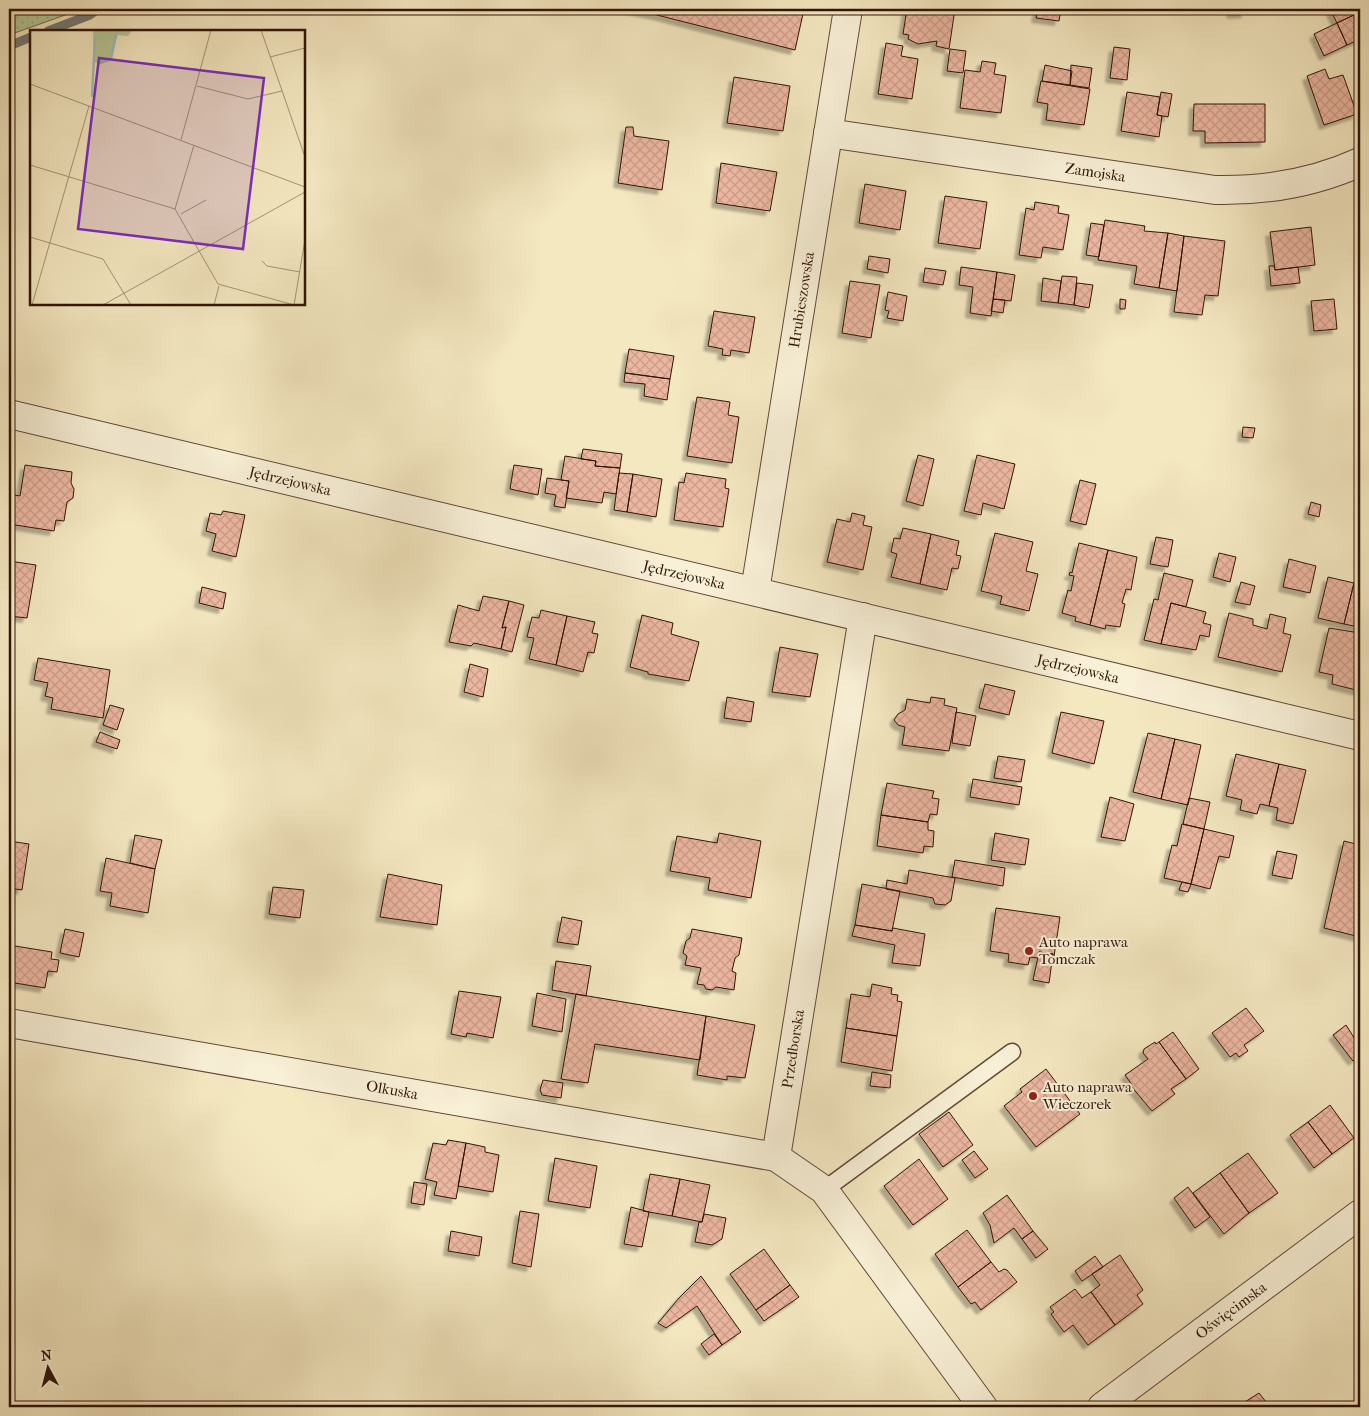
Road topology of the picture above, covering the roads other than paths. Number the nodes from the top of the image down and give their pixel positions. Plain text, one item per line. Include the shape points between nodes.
1 (848, 9) edge
2 (828, 133) junction
3 (1360, 162) edge
4 (9, 414) edge
5 (755, 591) junction
6 (863, 616) junction
7 (1360, 736) edge
8 (9, 1023) edge
9 (1012, 1052) dead end
10 (776, 1157) junction
11 (824, 1190) junction
12 (1360, 1214) edge
13 (983, 1407) edge
14 (1102, 1407) edge

1 - 2 street, Hrubieszowska
2 - 3 street, Zamojska via 1215,190 1254,189 1310,180
2 - 5 street, Hrubieszowska
4 - 5 street, Jędrzejowska
5 - 6 street, Jędrzejowska
6 - 7 street, Jędrzejowska
6 - 10 street, Przedborska
8 - 10 street, Olkuska
9 - 11 lane
10 - 11 street
11 - 13 street
12 - 14 street, Oświęcimska

